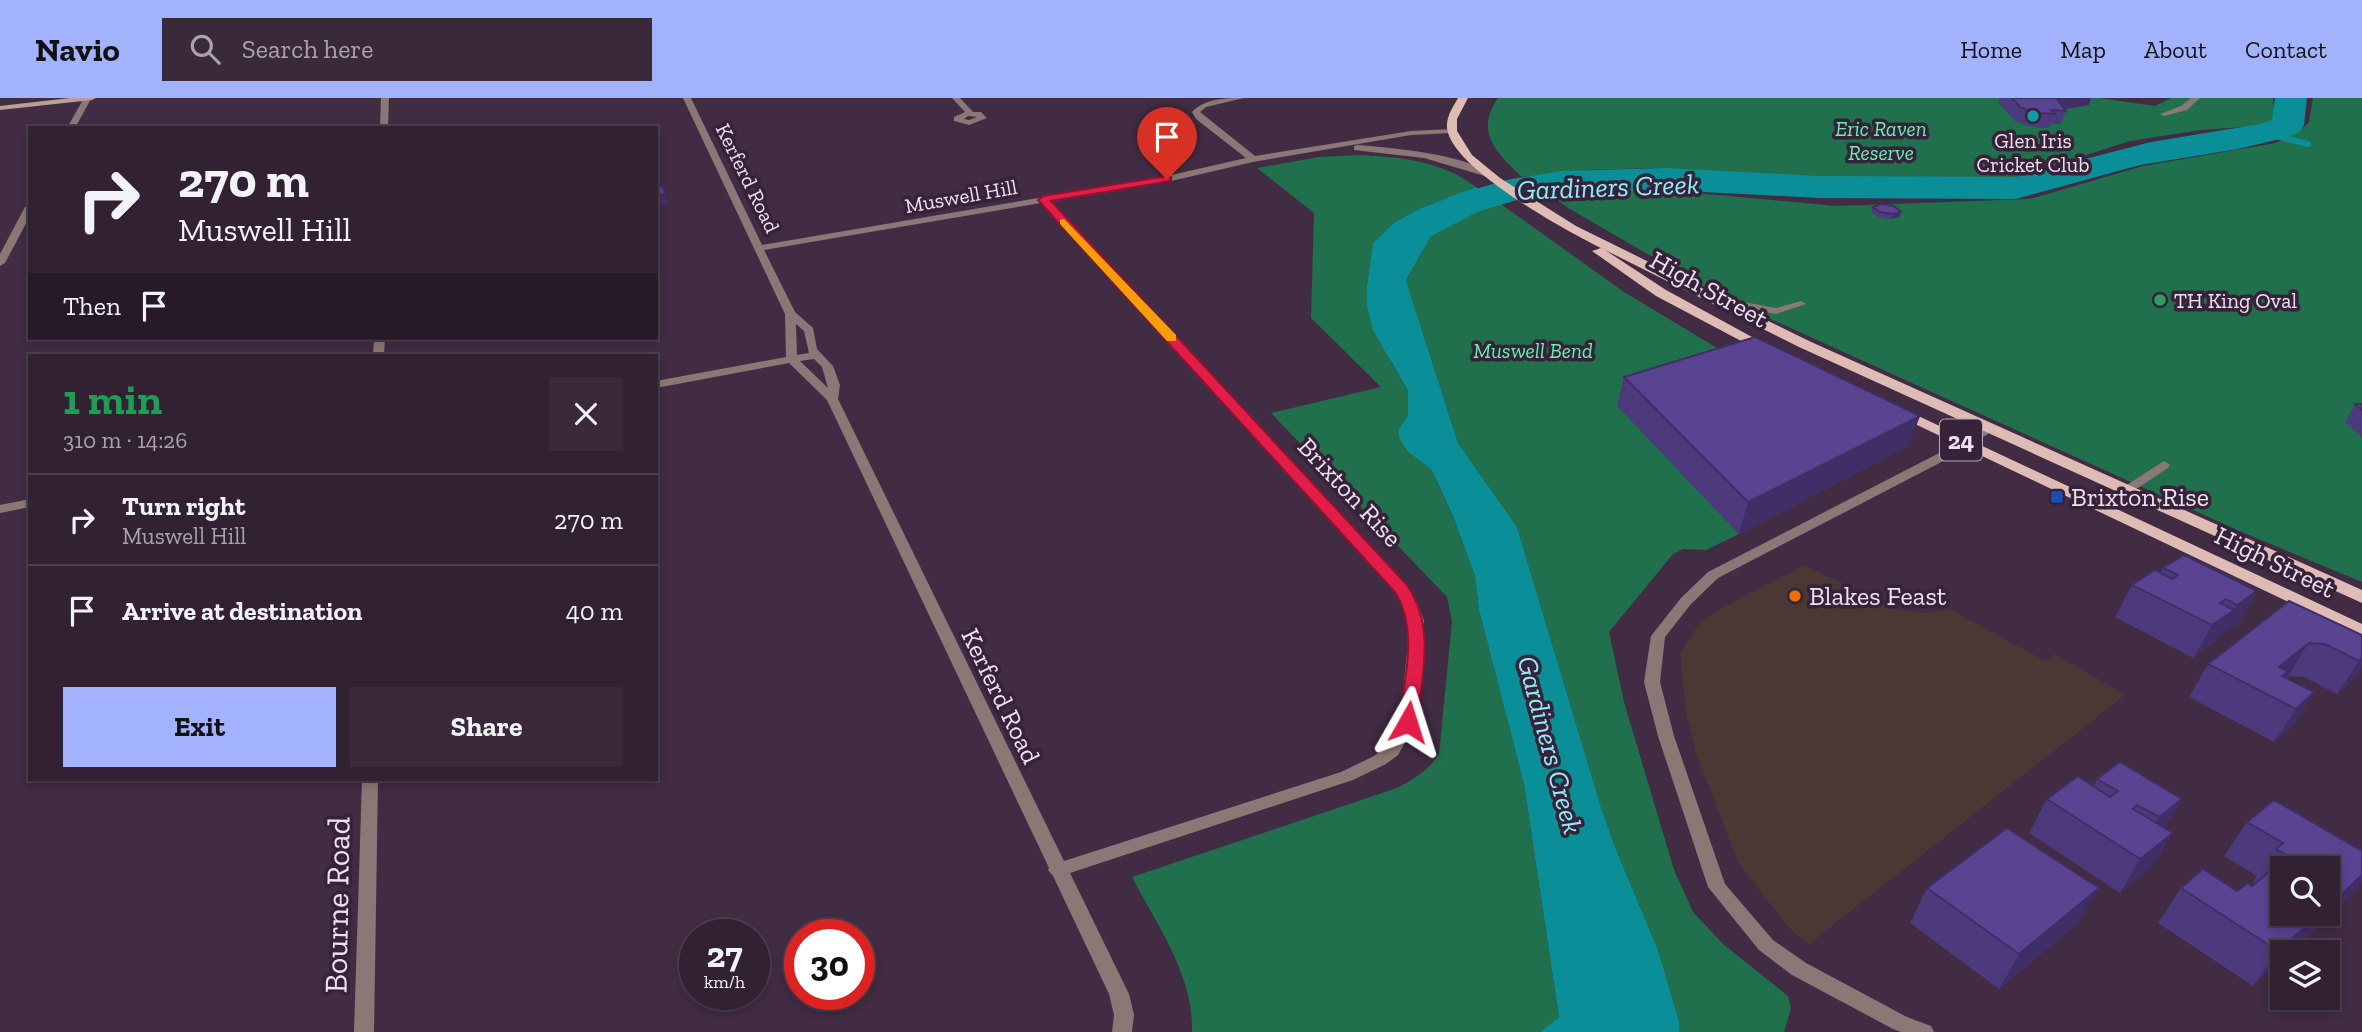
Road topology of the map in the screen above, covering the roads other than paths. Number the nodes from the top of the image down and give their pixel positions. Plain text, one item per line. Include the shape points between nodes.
1 (89, 98) edge
2 (385, 98) edge
3 (691, 98) edge
4 (956, 98) edge
5 (1240, 98) edge
6 (1463, 98) edge
7 (2196, 98) edge
8 (0, 108) edge
9 (970, 113) dead end
10 (2164, 114) dead end
11 (72, 126) edge
12 (384, 126) edge
13 (1454, 135) junction
14 (1335, 147) junction
15 (1253, 159) junction
16 (1492, 177) junction
17 (1043, 200) junction
18 (28, 211) edge
19 (1572, 229) junction
20 (759, 248) junction
21 (0, 263) edge
22 (1712, 299) junction
23 (1801, 304) dead end
24 (1776, 311) junction
25 (790, 314) junction
26 (1766, 326) junction
27 (815, 355) junction
28 (1782, 356) edge
29 (792, 359) junction
30 (658, 385) edge
31 (832, 399) junction
32 (1879, 402) edge
33 (1990, 427) junction
34 (1967, 443) junction
35 (2164, 465) dead end
36 (2126, 489) junction
37 (28, 503) edge
38 (2101, 506) junction
39 (0, 509) edge
40 (2362, 597) edge
41 (2362, 631) edge
42 (370, 781) edge
43 (1057, 870) junction
44 (1123, 1024) edge
45 (364, 1032) edge
46 (1924, 1032) edge

1 - 8 main road
1 - 11 street
2 - 12 street
3 - 20 street, Kerferd Road
4 - 9 street
5 - 15 street via 1203,105 1196,112
6 - 13 main road via 1452,119
7 - 10 street via 2184,108
13 - 14 street, Muswell Hill
13 - 16 main road, High Street / 24 via 1468,157
14 - 15 street, Muswell Hill
14 - 16 street, Muswell Hill via 1415,154 1458,163
15 - 17 street, Muswell Hill
16 - 19 main road, High Street / 24
17 - 20 street, Muswell Hill
17 - 43 street, Brixton Rise via 1387,570 1411,604 1418,631 1408,722 1397,745 1380,760 1347,776
18 - 21 street
19 - 22 main road, High Street / 24
19 - 28 main road, High Street / 24 via 1632,275
20 - 25 street, Kerferd Road
22 - 24 street
22 - 26 main road, High Street / 24
23 - 24 street
24 - 26 street
25 - 27 street, Kerferd Road via 809,330
25 - 29 street, Kerferd Road
26 - 33 main road, High Street / 24
27 - 29 street
27 - 31 street, Kerferd Road via 832,376
29 - 30 street
29 - 31 street, Kerferd Road
31 - 43 street, Kerferd Road
32 - 34 main road, High Street / 24
33 - 34 street
33 - 36 main road, High Street / 24
34 - 38 main road, High Street / 24
34 - 46 street via 1713,575 1658,636 1653,666 1666,736 1717,887 1766,945 1798,968
35 - 36 street
36 - 38 street
36 - 40 main road, High Street / 24
37 - 39 street
38 - 41 main road, High Street / 24
42 - 45 street, Bourne Road
43 - 44 street, Kerferd Road via 1119,994

